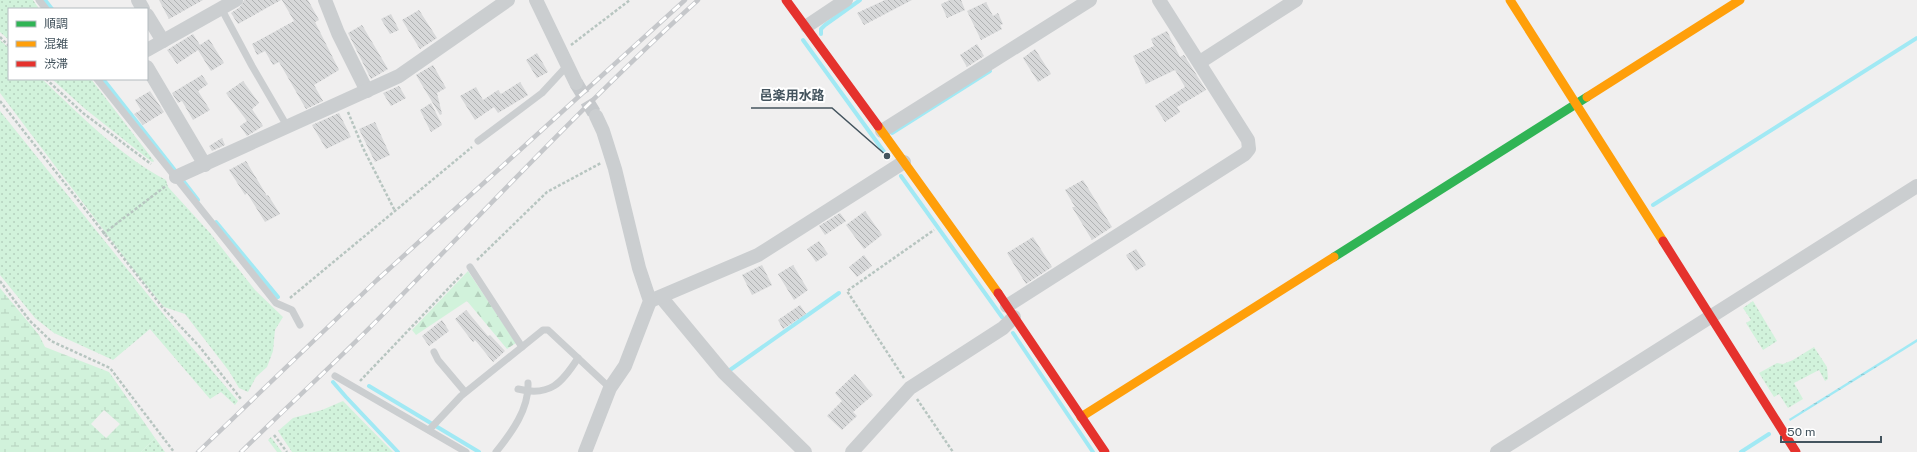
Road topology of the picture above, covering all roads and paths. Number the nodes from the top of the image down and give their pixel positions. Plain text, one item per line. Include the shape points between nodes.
1 (39, 0) edge
2 (235, 0) edge
3 (325, 0) edge
4 (508, 0) edge
5 (536, 0) edge
6 (630, 0) edge
7 (786, 0) edge
8 (846, 0) edge
9 (1090, 0) edge
10 (1159, 0) edge
11 (1296, 0) edge
12 (1510, 0) edge
13 (1740, 0) edge
14 (45, 8) edge
15 (221, 8) junction
16 (148, 17) edge
17 (806, 26) junction
18 (0, 37) edge
19 (163, 41) junction
20 (8, 45) edge
21 (148, 49) edge
22 (561, 52) junction
23 (1200, 62) junction
24 (568, 66) junction
25 (148, 69) edge
26 (47, 80) edge
27 (98, 80) edge
28 (576, 83) tunnel mouth
29 (367, 91) junction
30 (343, 100) junction
31 (0, 101) edge
32 (1577, 103) junction
33 (596, 116) tunnel mouth
34 (287, 126) junction
35 (882, 131) junction
36 (478, 142) joint
37 (904, 162) junction
38 (204, 165) junction
39 (154, 166) dead end
40 (172, 181) junction
41 (1917, 186) edge
42 (395, 211) junction
43 (934, 230) dead end
44 (103, 234) junction
45 (470, 267) dead end
46 (0, 281) edge
47 (656, 299) junction
48 (286, 306) junction
49 (1011, 312) junction
50 (1711, 318) junction
51 (300, 325) dead end
52 (522, 347) junction
53 (434, 352) dead end
54 (578, 358) junction
55 (335, 376) dead end
56 (528, 383) dead end
57 (610, 388) junction
58 (910, 388) junction
59 (518, 389) dead end
60 (465, 392) junction
61 (528, 392) junction
62 (240, 399) dead end
63 (1081, 417) junction
64 (429, 430) junction
65 (274, 435) dead end
66 (174, 452) edge
67 (287, 452) edge
68 (466, 452) edge
69 (496, 452) edge
70 (585, 452) edge
71 (805, 452) edge
72 (852, 452) edge
73 (953, 452) edge
74 (1105, 452) edge
75 (1497, 452) edge
76 (1796, 452) edge

1 - 14 lane
2 - 15 street
3 - 29 street via 338,33
4 - 29 street via 399,76
5 - 22 street
6 - 22 path
7 - 17 street
8 - 17 street
9 - 35 street
10 - 23 street
11 - 23 street
12 - 32 street
13 - 32 street
15 - 19 street
15 - 34 lane
16 - 19 street
17 - 35 street
18 - 20 path
19 - 21 street
22 - 24 street
23 - 49 street via 1248,140 1249,149
24 - 28 street
24 - 36 lane via 542,94
25 - 38 street
26 - 39 path via 82,113
27 - 40 lane
29 - 30 street
30 - 34 street
30 - 42 path via 363,148
31 - 44 path
32 - 50 street
32 - 63 street
33 - 47 street via 615,169 639,268
34 - 38 street
35 - 37 street
36 - 42 path
37 - 47 street via 758,255
37 - 49 street
38 - 40 street
40 - 44 path
40 - 48 lane via 276,303
41 - 50 street
42 - 48 path via 290,298
43 - 58 path via 847,291
44 - 62 path via 163,308 200,346
45 - 52 lane
46 - 66 path via 30,322 51,341 110,368
47 - 57 street via 625,366
47 - 71 street via 724,373
48 - 51 lane via 292,310
49 - 58 street via 1003,328
49 - 63 street
50 - 75 street
50 - 76 street
52 - 54 lane via 543,330 548,330
52 - 60 lane
53 - 60 lane
54 - 57 lane
54 - 61 lane via 566,376 554,387 542,392
55 - 64 lane
56 - 61 lane
57 - 70 street
58 - 72 street
58 - 73 path
59 - 61 lane
60 - 64 lane
61 - 69 lane via 529,396 521,415
63 - 74 street
64 - 68 lane
65 - 67 path

